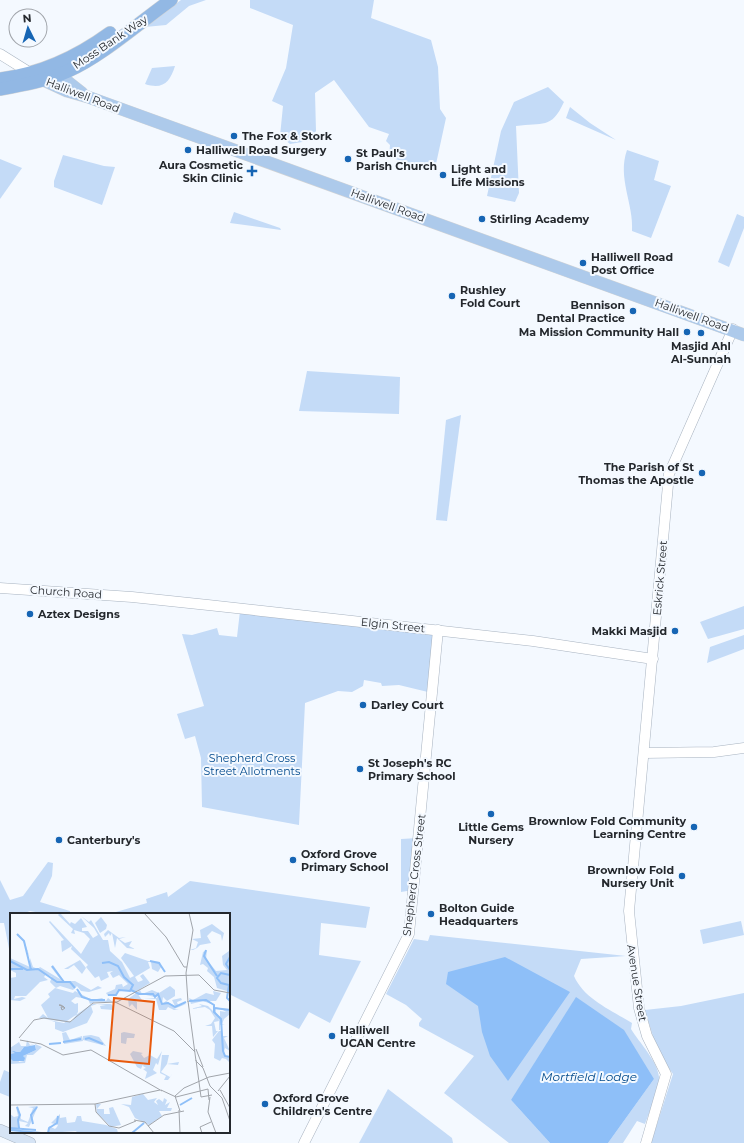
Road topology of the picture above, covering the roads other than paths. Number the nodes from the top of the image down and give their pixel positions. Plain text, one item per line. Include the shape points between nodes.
1 (158, 0) edge
2 (171, 0) edge
3 (0, 54) edge
4 (32, 74) junction
5 (57, 75) junction
6 (0, 79) edge
7 (44, 80) junction
8 (0, 89) edge
9 (88, 97) junction
10 (732, 329) junction
11 (744, 335) edge
12 (0, 588) edge
13 (132, 596) joint
14 (438, 630) junction
15 (653, 659) junction
16 (744, 748) edge
17 (644, 753) junction
18 (629, 911) joint
19 (0, 1130) edge
20 (30, 1143) edge
21 (304, 1143) edge
22 (646, 1143) edge

1 - 4 highway, Moss Bank Way via 81,53
2 - 5 highway, Moss Bank Way via 91,58
3 - 4 street
4 - 5 main road
4 - 6 highway, Moss Bank Way
4 - 7 main road, Halliwell Road
5 - 7 highway, Moss Bank Way
5 - 9 main road
7 - 8 highway, Moss Bank Way
7 - 9 main road, Halliwell Road via 66,91
9 - 10 main road, Halliwell Road
10 - 11 main road, Halliwell Road
10 - 15 street, Eskrick Street via 671,469
12 - 13 street, Church Road
13 - 14 street, Elgin Street
14 - 15 street, Elgin Street
14 - 21 street, Shepherd Cross Street via 409,934
15 - 17 street, Eskrick Street
16 - 17 street via 718,752
17 - 18 street, Eskrick Street
18 - 22 street, Avenue Street via 639,1008 647,1036 666,1074
19 - 20 main road

